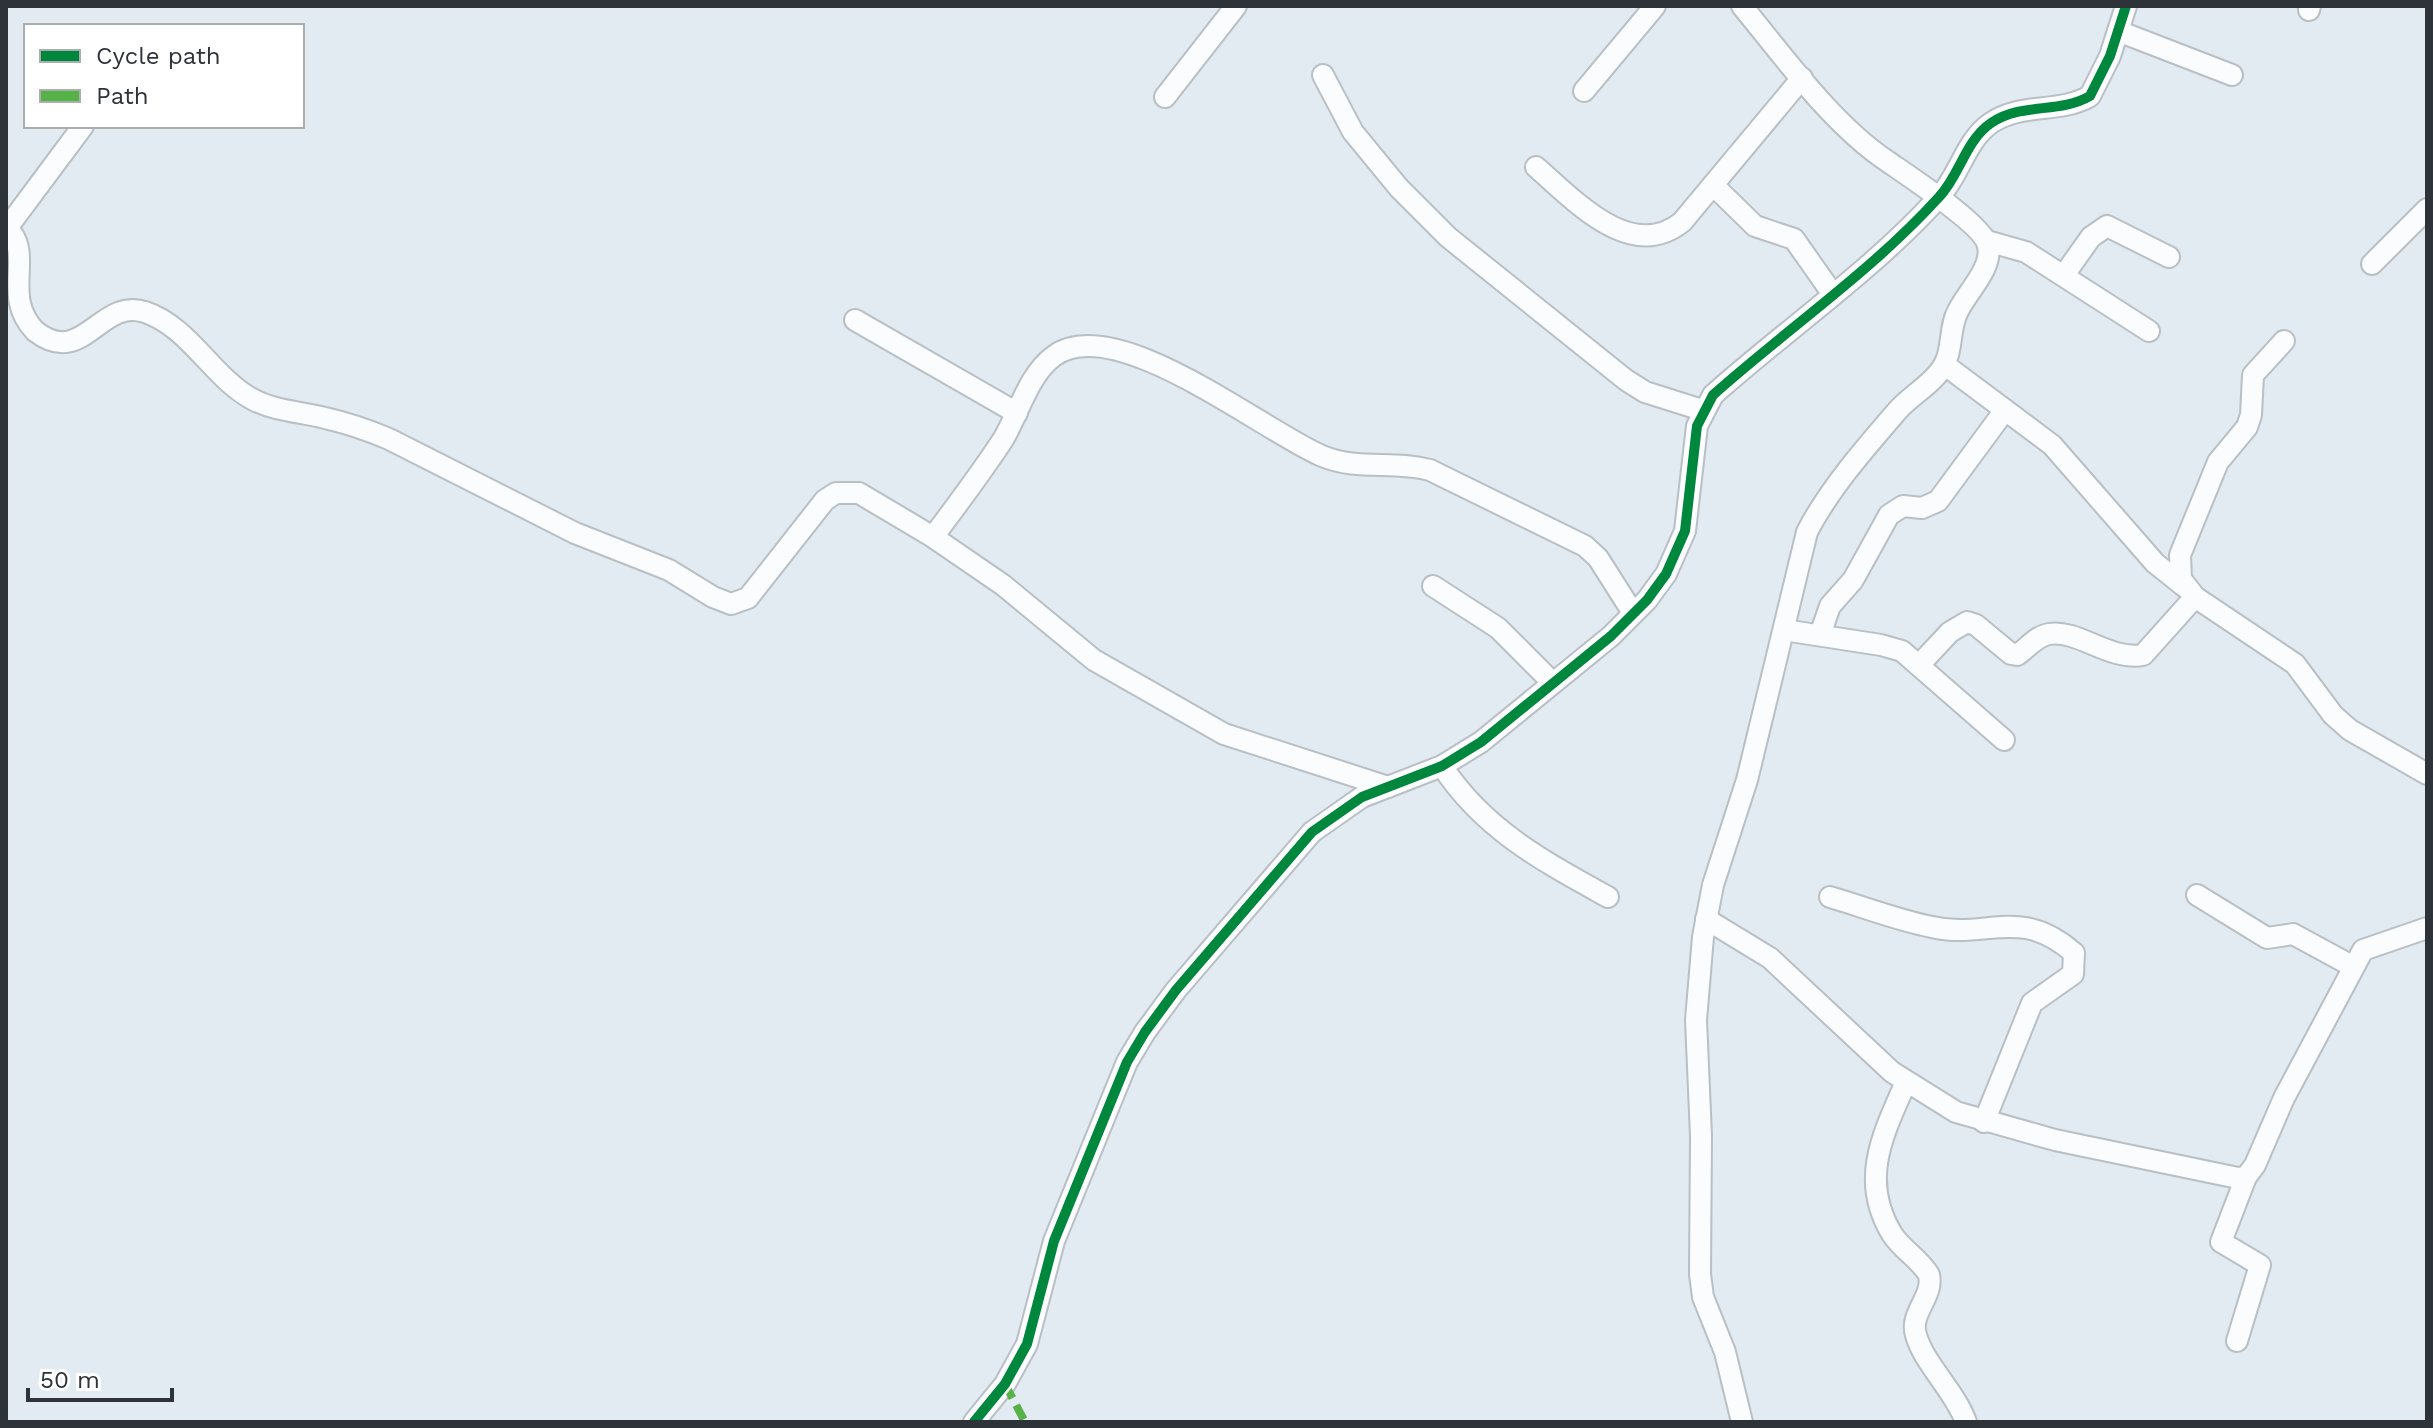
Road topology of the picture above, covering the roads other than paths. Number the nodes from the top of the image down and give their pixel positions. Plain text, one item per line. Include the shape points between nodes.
1 (1236, 6) edge
2 (1655, 6) edge
3 (1742, 6) edge
4 (2126, 6) edge
5 (2118, 31) junction
6 (1323, 75) dead end
7 (2232, 75) dead end
8 (1802, 78) junction
9 (1584, 91) dead end
10 (1165, 97) dead end
11 (81, 128) edge
12 (1536, 167) dead end
13 (1713, 185) junction
14 (1945, 202) junction
15 (2427, 209) edge
16 (6, 228) edge
17 (1983, 236) junction
18 (2169, 257) dead end
19 (2372, 264) dead end
20 (2064, 275) junction
21 (1832, 293) junction
22 (855, 320) dead end
23 (2149, 331) dead end
24 (2284, 341) dead end
25 (1945, 365) junction
26 (1702, 410) junction
27 (2005, 410) junction
28 (1017, 413) junction
29 (933, 537) junction
30 (1433, 586) dead end
31 (2191, 593) junction
32 (1633, 613) junction
33 (1784, 630) junction
34 (1820, 635) junction
35 (1920, 664) junction
36 (1552, 682) junction
37 (2004, 740) dead end
38 (1442, 766) junction
39 (2427, 774) edge
40 (1388, 787) junction
41 (2197, 895) dead end
42 (1608, 897) dead end
43 (1830, 897) dead end
44 (1706, 919) junction
45 (2427, 928) edge
46 (2352, 966) junction
47 (1906, 1082) junction
48 (1984, 1122) junction
49 (2246, 1177) junction
50 (2237, 1341) dead end
51 (974, 1422) edge
52 (1742, 1422) edge
53 (1966, 1422) edge

1 - 10 street
2 - 9 street
3 - 8 street
4 - 5 street
5 - 7 street
5 - 14 street via 2090,96 2069,104 2027,107 1990,124 1976,136
6 - 26 street via 1377,165 1448,237 1626,380 1645,392
8 - 13 street
8 - 14 street via 1876,154
11 - 16 street
12 - 13 street via 1599,219 1642,237 1671,231
13 - 21 street via 1755,226 1794,239
14 - 17 street
14 - 21 street
15 - 19 street
16 - 29 street via 17,246 13,304 48,339 74,342 117,313 143,311 176,331 256,401 389,439 575,533 669,570 723,603 748,598 836,493 859,493
17 - 20 street via 2026,252
17 - 25 street via 1987,261 1955,315
18 - 20 street via 2107,226 2091,237
20 - 23 street
21 - 26 street
22 - 28 street
24 - 31 street via 2253,375 2247,427 2218,462 2187,536 2179,566
25 - 27 street
25 - 33 street via 1899,409 1814,518 1803,542
26 - 32 street via 1693,445 1685,531 1666,574
27 - 31 street via 2073,465 2155,563
27 - 34 street via 1938,501 1922,508 1903,506 1889,515 1853,580 1830,606
28 - 29 street
28 - 32 street via 1052,357 1076,344 1116,350 1214,392 1323,456 1361,467 1387,464 1430,470 1523,519 1570,537 1598,558
29 - 40 street via 1003,585 1094,660 1224,734
30 - 36 street via 1498,628
31 - 35 street via 2143,655 2121,656 2049,634 2017,655 1967,622
31 - 39 street via 2295,664 2350,730
32 - 36 street
33 - 34 street
33 - 44 street
34 - 35 street via 1902,651
35 - 37 street
36 - 38 street via 1481,742
38 - 40 street
38 - 42 street via 1458,792 1509,841
40 - 51 street via 1341,810 1312,832 1145,1032 1127,1062 1054,1241 1027,1344 1005,1384
41 - 46 street via 2267,938 2293,934
43 - 48 street via 1933,928 2022,927 2074,953 2073,974 2027,1011
44 - 47 street via 1770,958
44 - 52 street via 1696,1020 1700,1274
45 - 46 street via 2372,944
46 - 49 street
47 - 48 street
47 - 53 street via 1877,1151 1875,1188 1893,1235 1929,1275 1916,1335
48 - 49 street
49 - 50 street via 2221,1242 2260,1265

